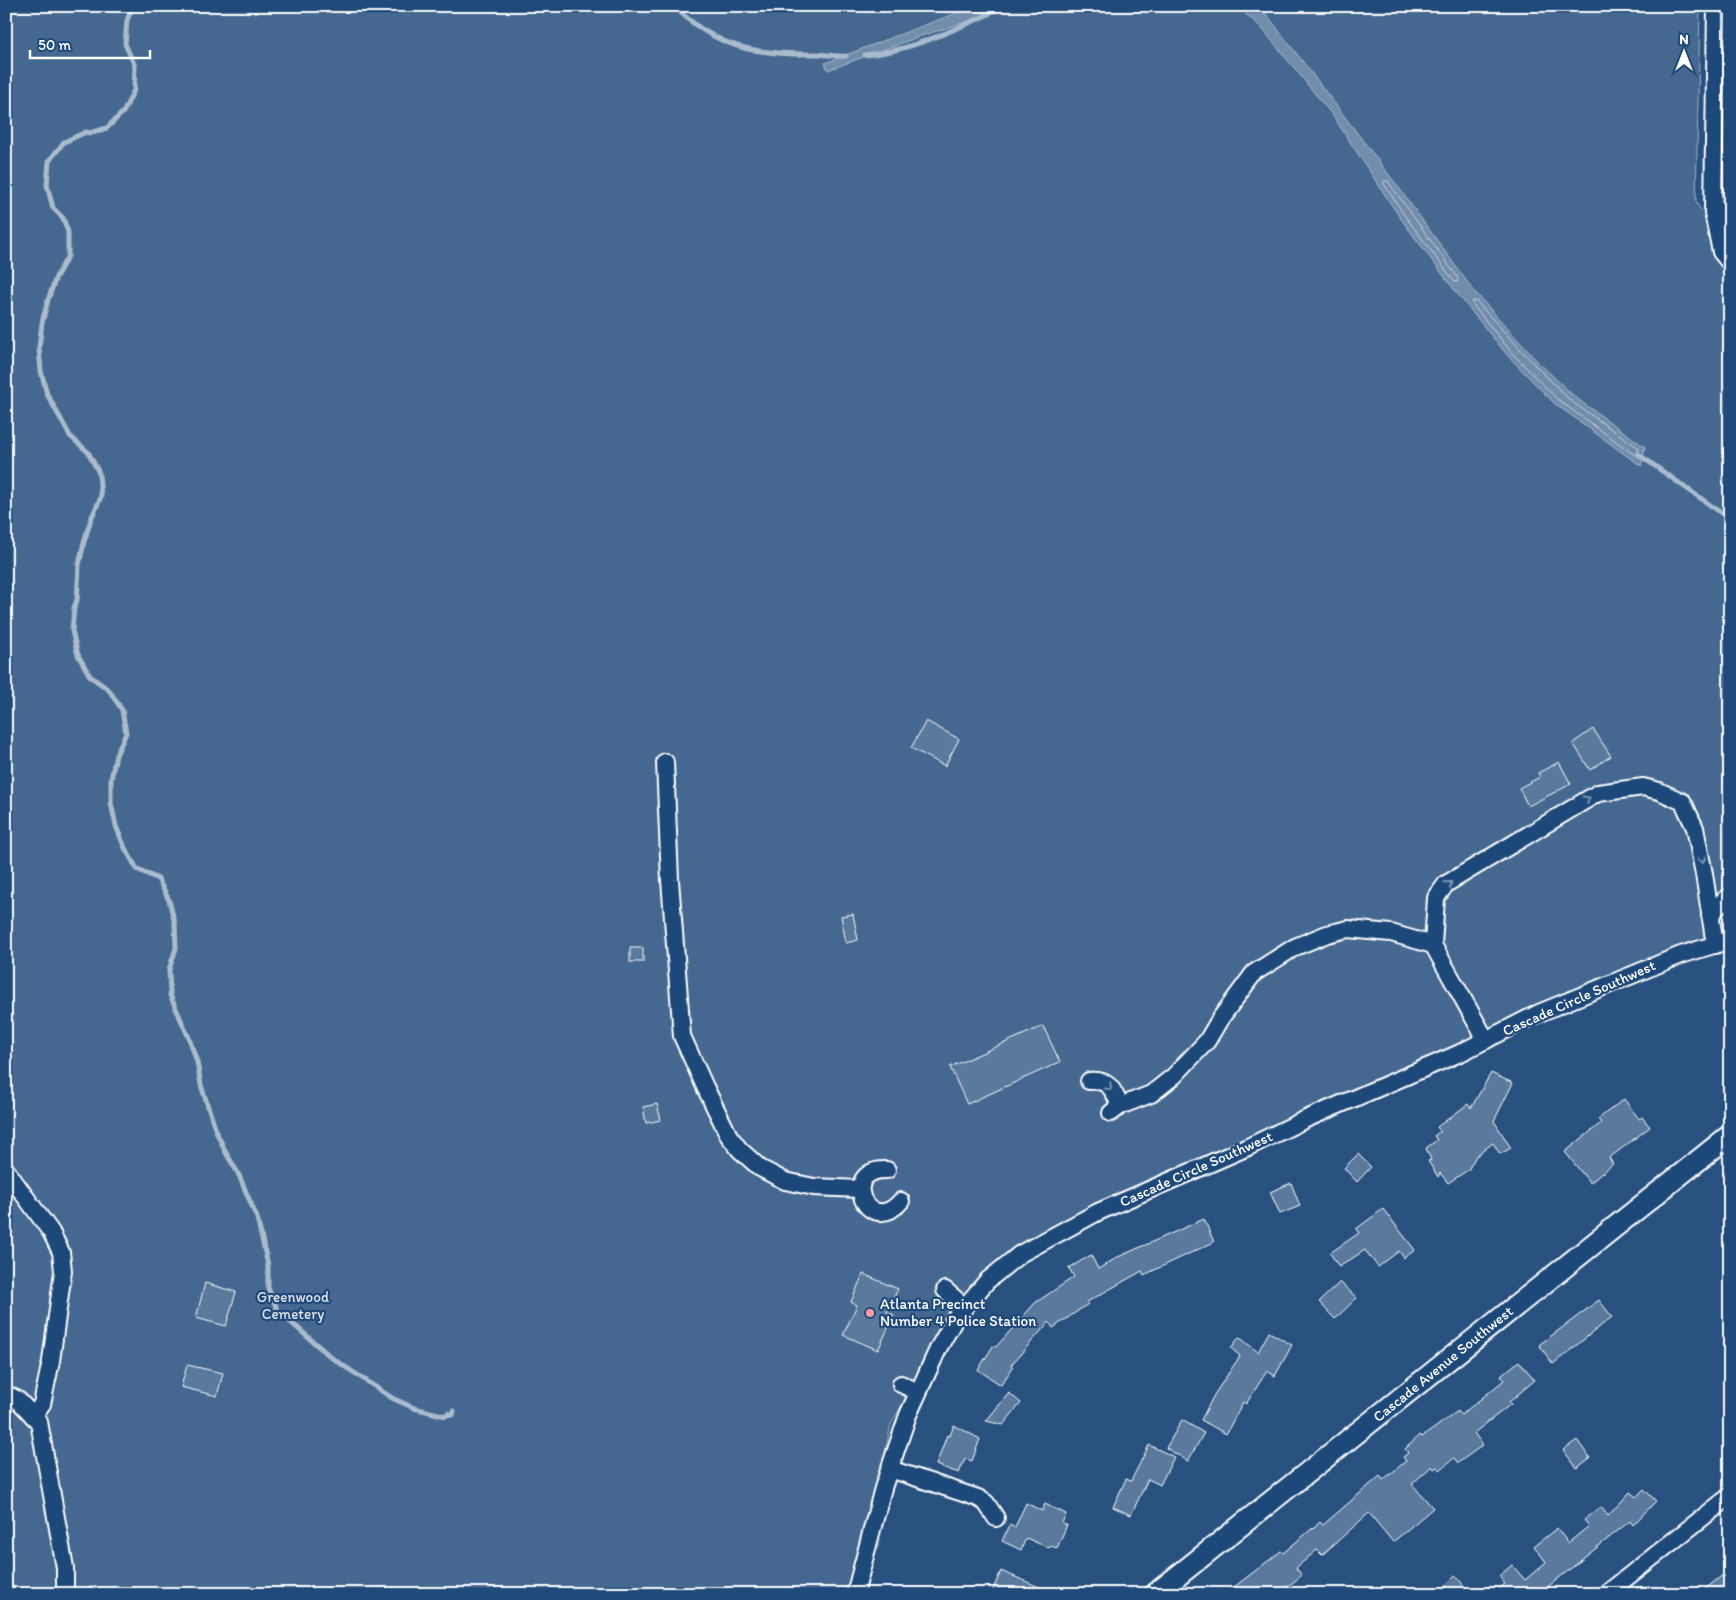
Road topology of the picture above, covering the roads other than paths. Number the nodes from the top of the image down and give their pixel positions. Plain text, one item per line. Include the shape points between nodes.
1 (1716, 6) edge
2 (1730, 208) edge
3 (1713, 212) junction
4 (1730, 262) edge
5 (665, 762) dead end
6 (1730, 896) edge
7 (1710, 916) junction
8 (1722, 943) edge
9 (1433, 945) junction
10 (1486, 1040) junction
11 (1089, 1081) dead end
12 (1730, 1135) edge
13 (6, 1170) edge
14 (887, 1170) dead end
15 (860, 1189) junction
16 (901, 1201) dead end
17 (945, 1290) dead end
18 (965, 1307) junction
19 (900, 1384) dead end
20 (918, 1392) junction
21 (6, 1394) edge
22 (33, 1416) junction
23 (890, 1469) junction
24 (1730, 1496) edge
25 (996, 1518) dead end
26 (65, 1594) edge
27 (855, 1594) edge
28 (1155, 1594) edge
29 (1606, 1594) edge

1 - 3 street
2 - 3 street
3 - 4 street via 1721,252
5 - 15 street via 682,1036 704,1087 729,1136 760,1168 792,1183
6 - 7 street
7 - 8 street
9 -> 7 street via 1436,898 1446,884 1598,793 1643,787 1683,802 1695,828
8 - 10 street, Cascade Circle Southwest via 1681,955 1539,1013
9 - 10 street
11 -> 9 street via 1100,1080 1112,1088 1115,1109 1151,1094 1174,1076 1207,1041 1254,973 1295,947 1327,934 1348,928 1391,933
10 - 18 street, Cascade Circle Southwest via 1098,1212 1020,1254 987,1281
12 - 28 main road, Cascade Avenue Southwest
13 - 22 street via 51,1232 61,1252 63,1271 50,1361 42,1404
14 - 15 street via 869,1173
15 - 16 street via 867,1207 876,1212 885,1212
17 - 18 street
18 - 20 street, Cascade Circle Southwest via 939,1347
19 - 20 street
20 - 23 street, Cascade Circle Southwest
21 - 22 street via 18,1400
22 - 26 street via 39,1422 65,1568
23 - 25 street via 978,1498 986,1502
23 - 27 street, Cascade Circle Southwest
24 - 29 street

